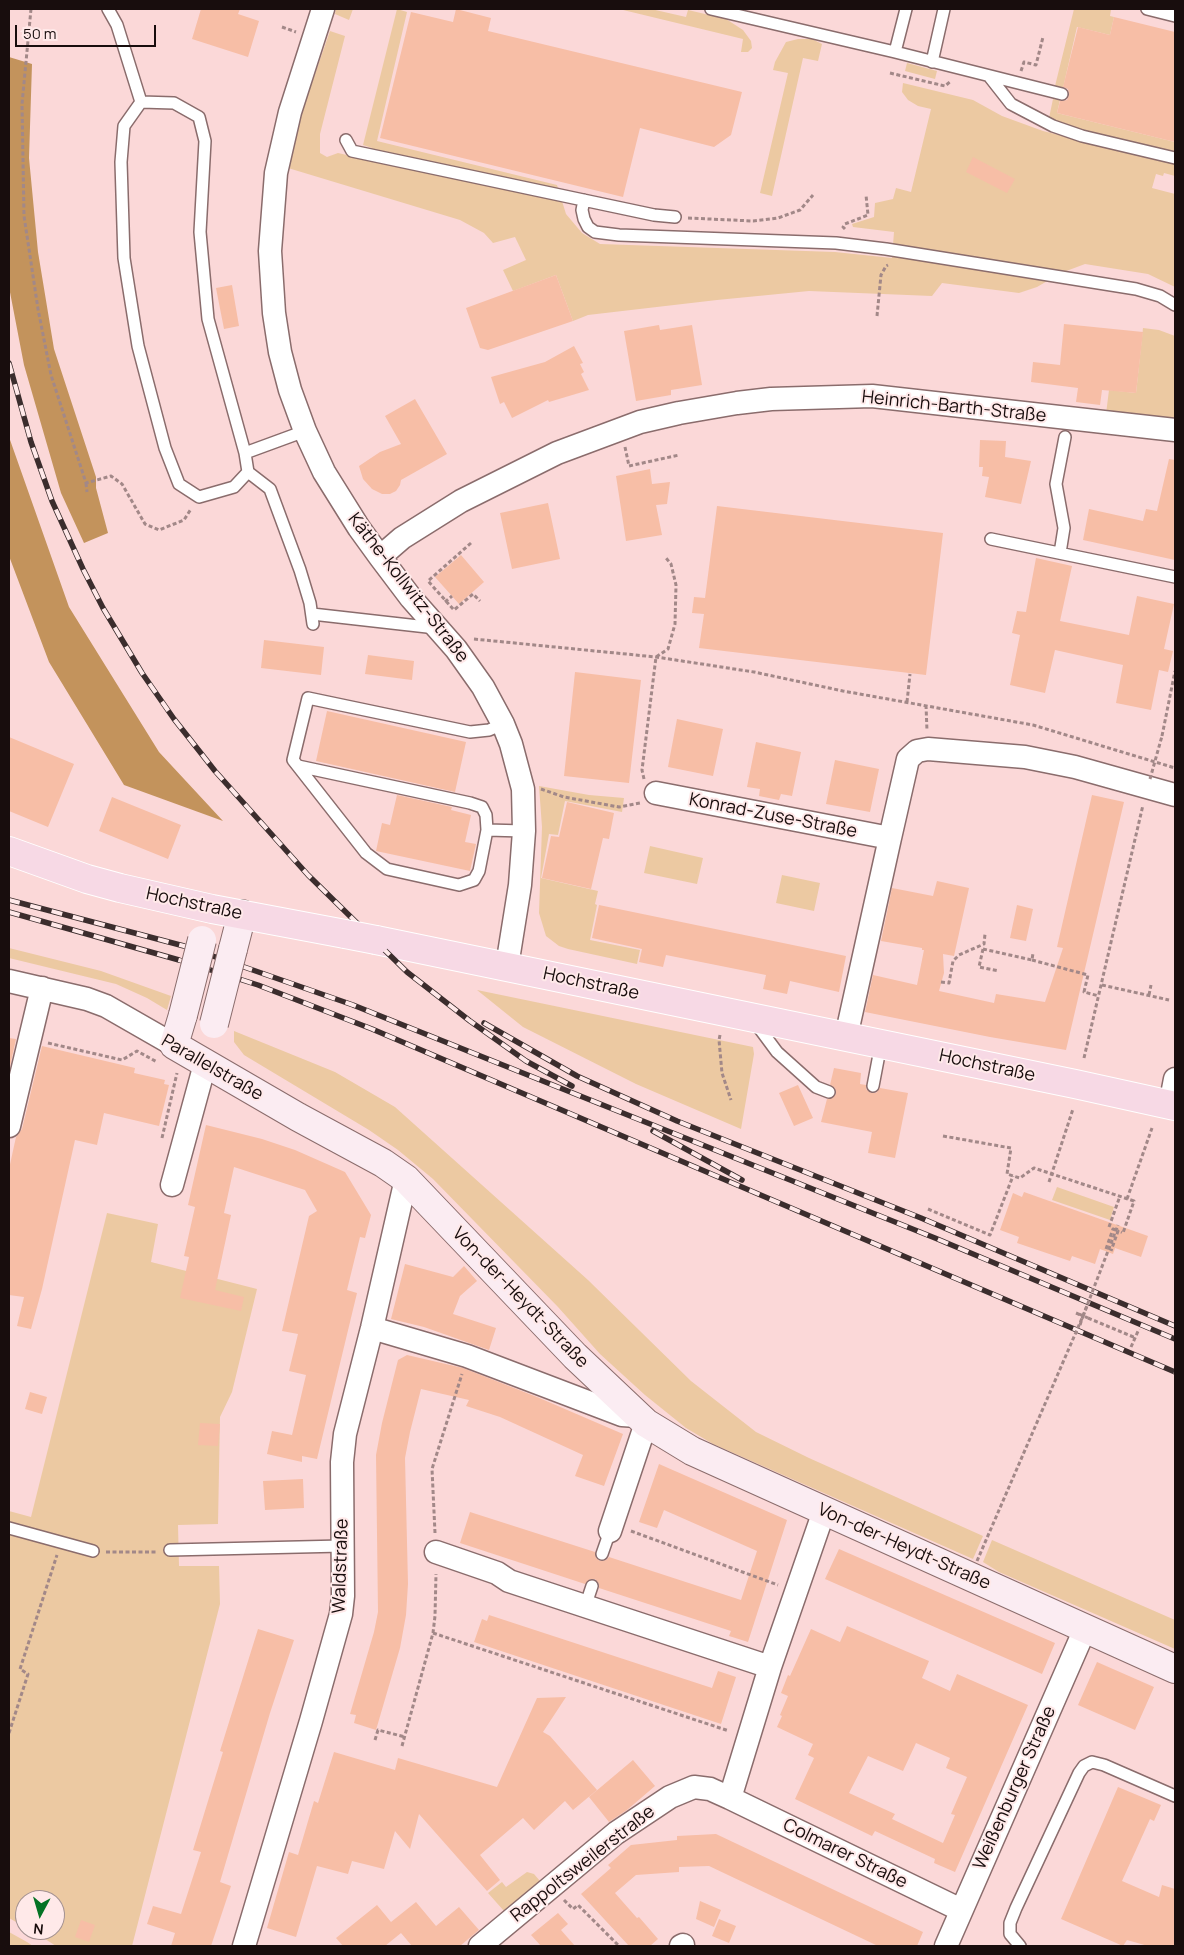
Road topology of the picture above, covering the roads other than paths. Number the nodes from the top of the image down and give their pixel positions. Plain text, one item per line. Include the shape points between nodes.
1 (108, 9) edge
2 (323, 9) edge
3 (711, 9) edge
4 (906, 9) edge
5 (944, 9) edge
6 (1147, 9) edge
7 (1175, 16) edge
8 (895, 52) junction
9 (932, 62) junction
10 (989, 76) junction
11 (1062, 94) dead end
12 (141, 102) junction
13 (346, 140) dead end
14 (1175, 158) edge
15 (584, 200) junction
16 (675, 217) road end
17 (1175, 305) edge
18 (1175, 430) edge
19 (305, 431) junction
20 (1066, 437) dead end
21 (244, 453) junction
22 (248, 472) junction
23 (991, 539) dead end
24 (1060, 553) junction
25 (380, 558) junction
26 (1175, 577) edge
27 (438, 628) junction
28 (503, 724) junction
29 (298, 766) junction
30 (650, 785) road end
31 (1175, 795) edge
32 (487, 830) junction
33 (524, 831) junction
34 (890, 838) junction
35 (9, 851) edge
36 (212, 909) junction
37 (242, 914) junction
38 (507, 966) junction
39 (9, 981) edge
40 (42, 988) junction
41 (751, 1018) junction
42 (846, 1037) junction
43 (881, 1044) junction
44 (168, 1059) junction
45 (205, 1064) junction
46 (1175, 1079) edge
47 (873, 1086) dead end
48 (828, 1092) dead end
49 (1172, 1106) edge
50 (9, 1126) edge
51 (406, 1179) junction
52 (172, 1185) dead end
53 (372, 1328) junction
54 (641, 1419) junction
55 (824, 1511) junction
56 (611, 1527) joint
57 (9, 1528) edge
58 (342, 1546) junction
59 (170, 1550) road end
60 (93, 1551) road end
61 (436, 1552) dead end
62 (602, 1554) dead end
63 (1085, 1629) junction
64 (770, 1667) junction
65 (1175, 1669) edge
66 (1175, 1796) edge
67 (730, 1798) junction
68 (961, 1910) junction
69 (244, 1946) edge
70 (480, 1946) edge
71 (946, 1946) edge
72 (1020, 1946) edge

1 - 12 lane via 117,25
2 - 19 street, Käthe-Kollwitz-Straße via 280,150 270,251 280,352
3 - 8 lane
4 - 8 lane
5 - 9 lane
6 - 7 lane
8 - 9 lane
9 - 10 lane
10 - 11 lane
10 - 14 lane via 1010,104 1053,126
12 - 21 lane via 174,103 199,118 205,141 200,232 208,319
12 - 22 lane via 124,126 121,162 124,258 138,346 165,448 179,484 199,497 234,487
13 - 15 lane via 352,151
15 - 16 lane
15 - 17 lane via 584,219 595,232 836,243 886,249 1136,289 1160,296
18 - 25 street, Heinrich-Barth-Straße via 872,396 737,402 640,422 557,453 461,501 402,538
19 - 21 lane
19 - 25 street, Käthe-Kollwitz-Straße via 324,472
20 - 24 lane via 1056,484 1064,528
21 - 22 lane
22 - 27 lane via 270,489 300,570 312,619
23 - 24 lane
24 - 26 lane
25 - 27 street, Käthe-Kollwitz-Straße
27 - 28 street, Käthe-Kollwitz-Straße via 483,687
28 - 29 lane via 489,730 470,732 308,698 293,760
28 - 33 street, Käthe-Kollwitz-Straße via 523,789
29 - 32 lane via 470,803 482,808
29 - 32 lane via 366,853 387,869 459,884 474,880
30 - 34 street, Konrad-Zuse-Straße
31 - 34 street via 1075,767 1025,757 928,749 917,751 908,759
32 - 33 lane
33 - 38 street, Käthe-Kollwitz-Straße via 519,894
34 - 42 street
35 - 36 main road, Hochstraße via 87,879
36 - 37 main road, Hochstraße
36 - 44 main road, bridge
37 - 38 main road, Hochstraße, bridge
37 - 45 main road, bridge
38 - 41 main road, Hochstraße
39 - 40 street, Parallelstraße
40 - 44 street, Parallelstraße via 106,1006
40 - 50 street
41 - 42 main road, Hochstraße
41 - 48 lane via 777,1052 816,1087
42 - 43 main road, Hochstraße
43 - 47 lane
43 - 49 main road, Hochstraße
44 - 45 main road, Parallelstraße
45 - 51 main road, Parallelstraße
45 - 52 street
46 - 49 street
51 - 53 street, Waldstraße
51 - 54 main road, Von-der-Heydt-Straße via 575,1356
53 - 54 street, Von-der-Heydt-Straße via 467,1356 622,1415
53 - 58 street, Waldstraße via 345,1434
54 - 55 main road, Von-der-Heydt-Straße via 692,1451
54 - 56 street
55 - 63 main road, Von-der-Heydt-Straße
55 - 64 street
56 - 62 lane
57 - 60 lane
58 - 59 lane
58 - 69 street, Waldstraße via 343,1596 338,1623
61 - 64 street via 497,1573 509,1581 589,1596
63 - 65 main road, Von-der-Heydt-Straße
63 - 68 street, Weißenburger Straße
64 - 67 street
66 - 72 lane via 1104,1765 1092,1762 1084,1766 1010,1923 1010,1934
67 - 68 street, Colmarer Straße
67 - 70 street, Rappoltsweilerstraße via 710,1789 694,1787 670,1796 616,1833
68 - 71 street, Weißenburger Straße

